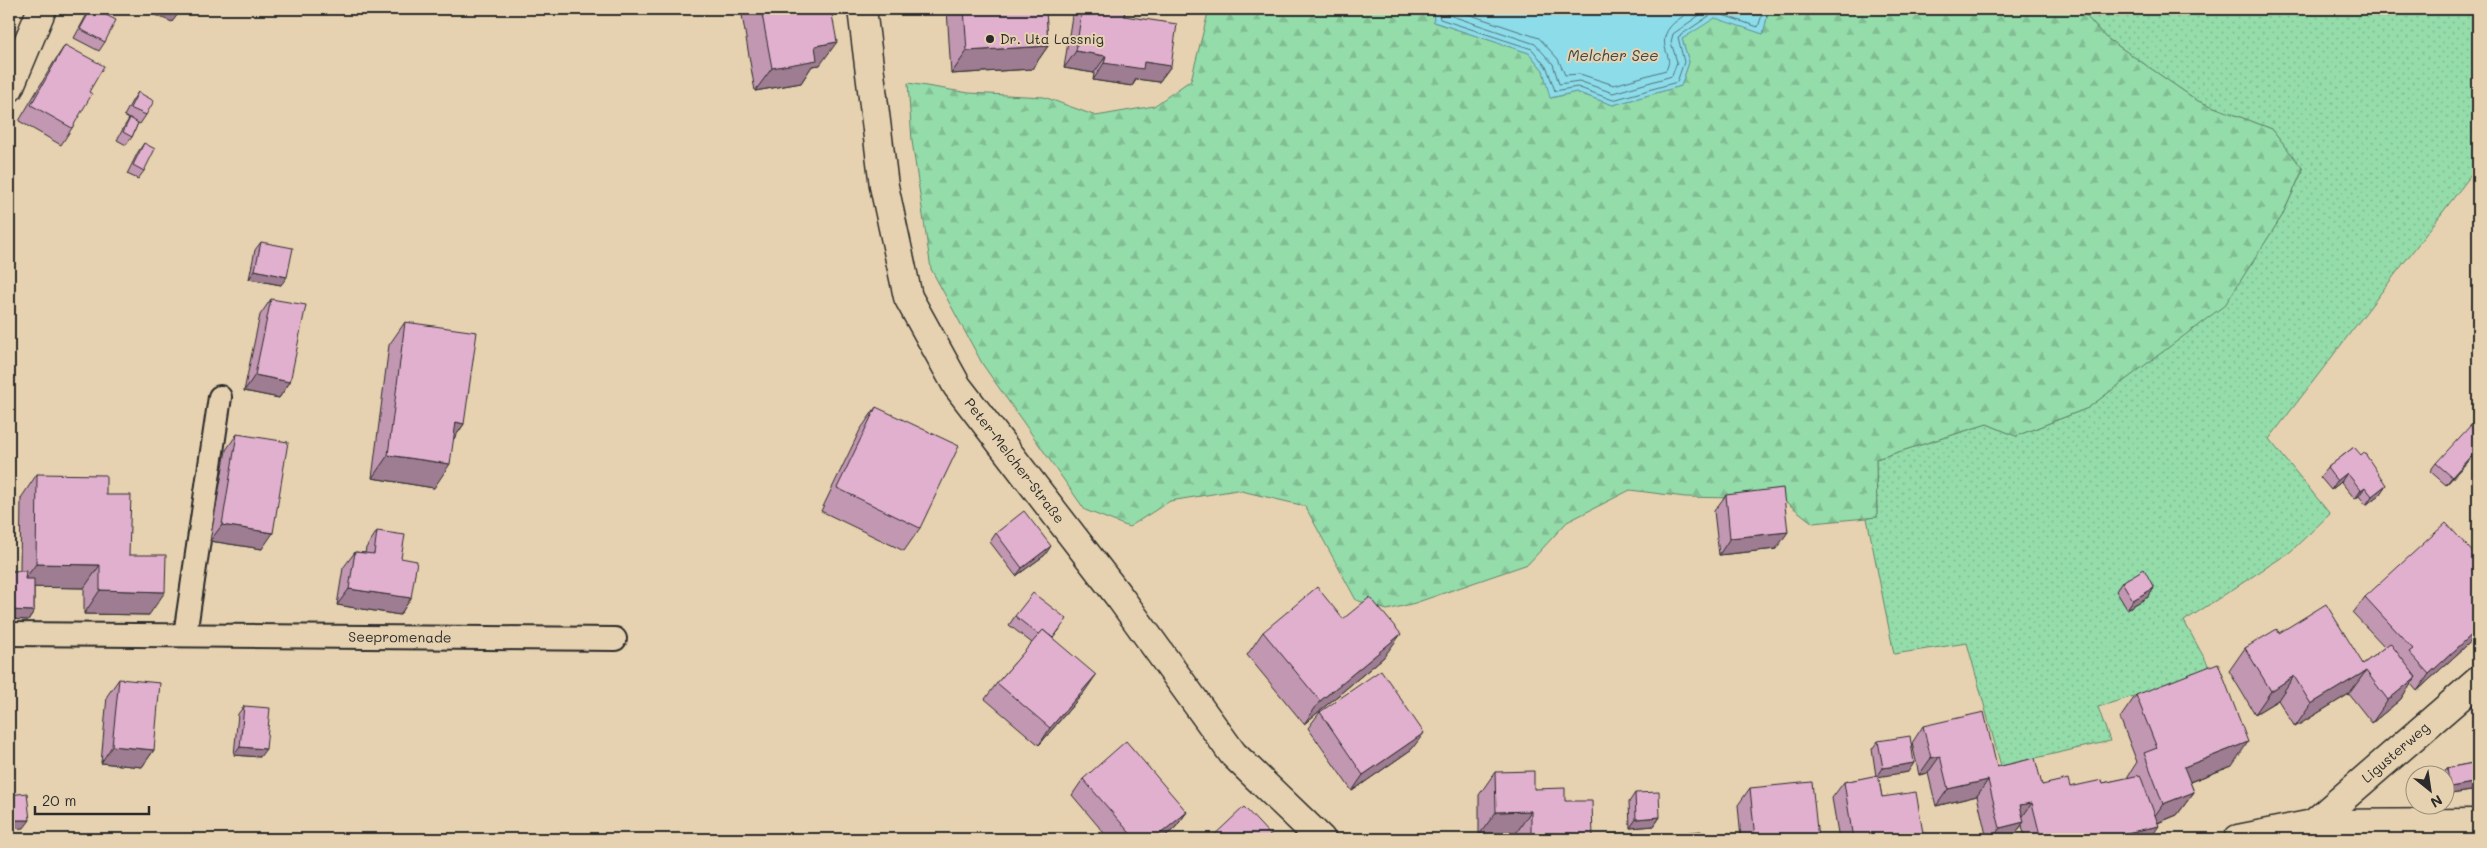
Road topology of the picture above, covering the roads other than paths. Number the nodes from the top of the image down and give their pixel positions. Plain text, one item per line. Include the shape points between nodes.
1 (42, 9) edge
2 (862, 9) edge
3 (9, 88) edge
4 (220, 396) dead end
5 (9, 634) edge
6 (185, 635) junction
7 (615, 639) dead end
8 (2478, 681) edge
9 (2478, 823) edge
10 (2313, 824) junction
11 (1321, 839) edge
12 (2238, 839) edge

1 - 3 street
2 - 11 street, Peter-Melcher-Straße via 884,186 908,297 953,378 1121,599 1233,754
4 - 6 lane
5 - 6 lane, Seepromenade
6 - 7 lane, Seepromenade
8 - 10 street, Ligusterweg
9 - 10 street
10 - 12 street

